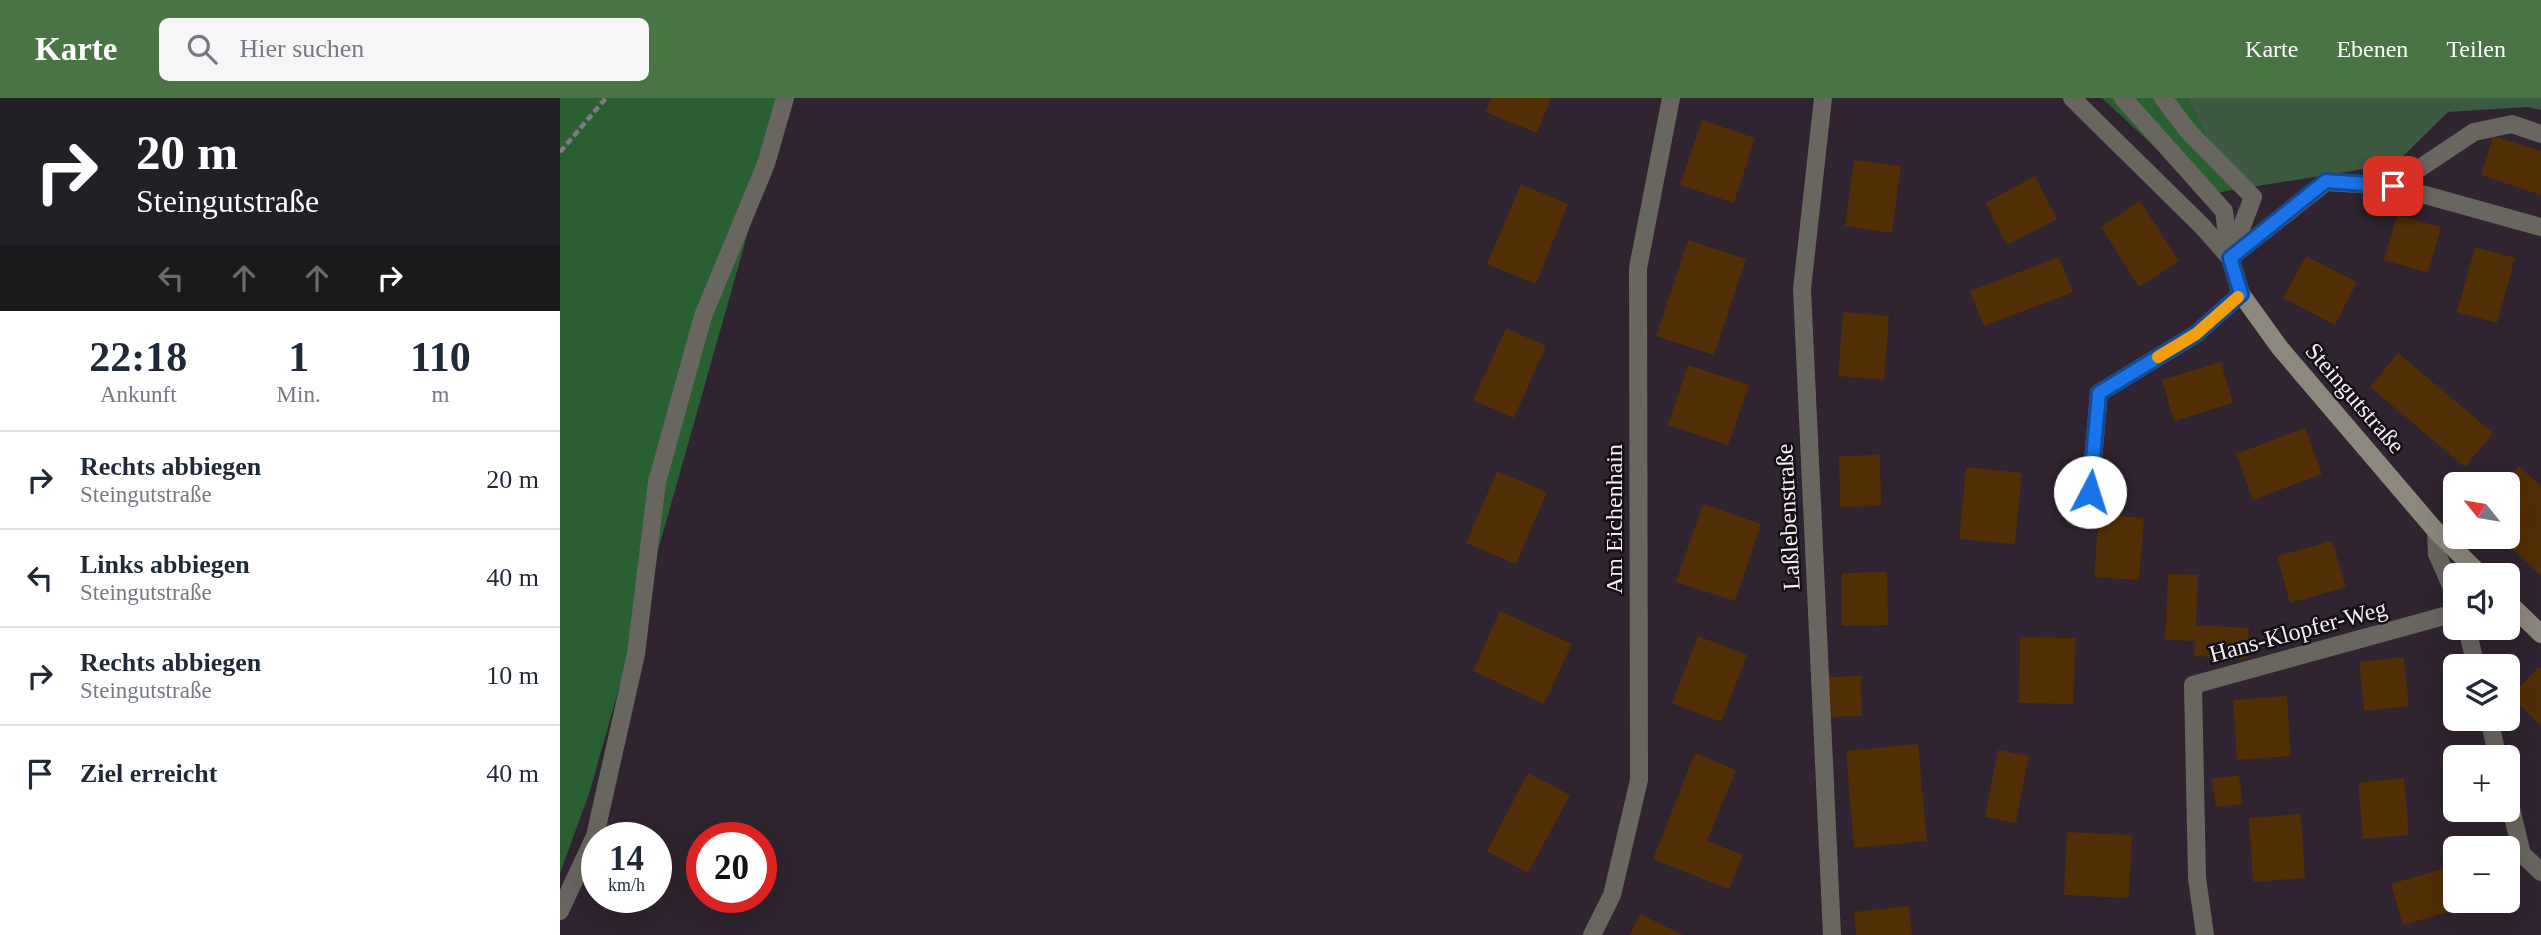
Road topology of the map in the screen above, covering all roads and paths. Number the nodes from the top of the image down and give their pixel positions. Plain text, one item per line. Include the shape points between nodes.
1 (606, 98) edge
2 (785, 98) edge
3 (1671, 98) edge
4 (1824, 98) edge
5 (2072, 98) edge
6 (2123, 98) edge
7 (2163, 98) edge
8 (2541, 134) edge
9 (560, 152) edge
10 (2393, 186) junction
11 (2541, 228) edge
12 (2230, 258) junction
13 (2241, 294) junction
14 (2090, 492) dead end
15 (2436, 531) junction
16 (2469, 563) edge
17 (2443, 567) edge
18 (2520, 614) edge
19 (2443, 616) edge
20 (2541, 634) edge
21 (2514, 822) edge
22 (2541, 872) edge
23 (560, 911) edge
24 (1592, 935) edge
25 (1832, 935) edge
26 (2205, 935) edge

1 - 9 path
2 - 23 street via 766,164 703,316 657,482 636,654 595,836
3 - 24 street, Am Eichenhain via 1638,268 1640,780 1612,895
4 - 25 street, Laßlebenstraße via 1802,289
5 - 12 street, Steingutstraße
6 - 12 street, Steingutstraße via 2224,211
7 - 12 street via 2189,132 2253,197
8 - 10 street via 2512,124 2474,132
10 - 11 street
10 - 12 street via 2326,181
12 - 13 street, Steingutstraße
13 - 14 street via 2196,334 2099,393
13 - 15 street, Steingutstraße via 2280,348
15 - 16 street, Steingutstraße
15 - 17 street
18 - 20 street
19 - 26 street, Hans-Klopfer-Weg via 2193,685 2197,878
21 - 22 street via 2522,854

